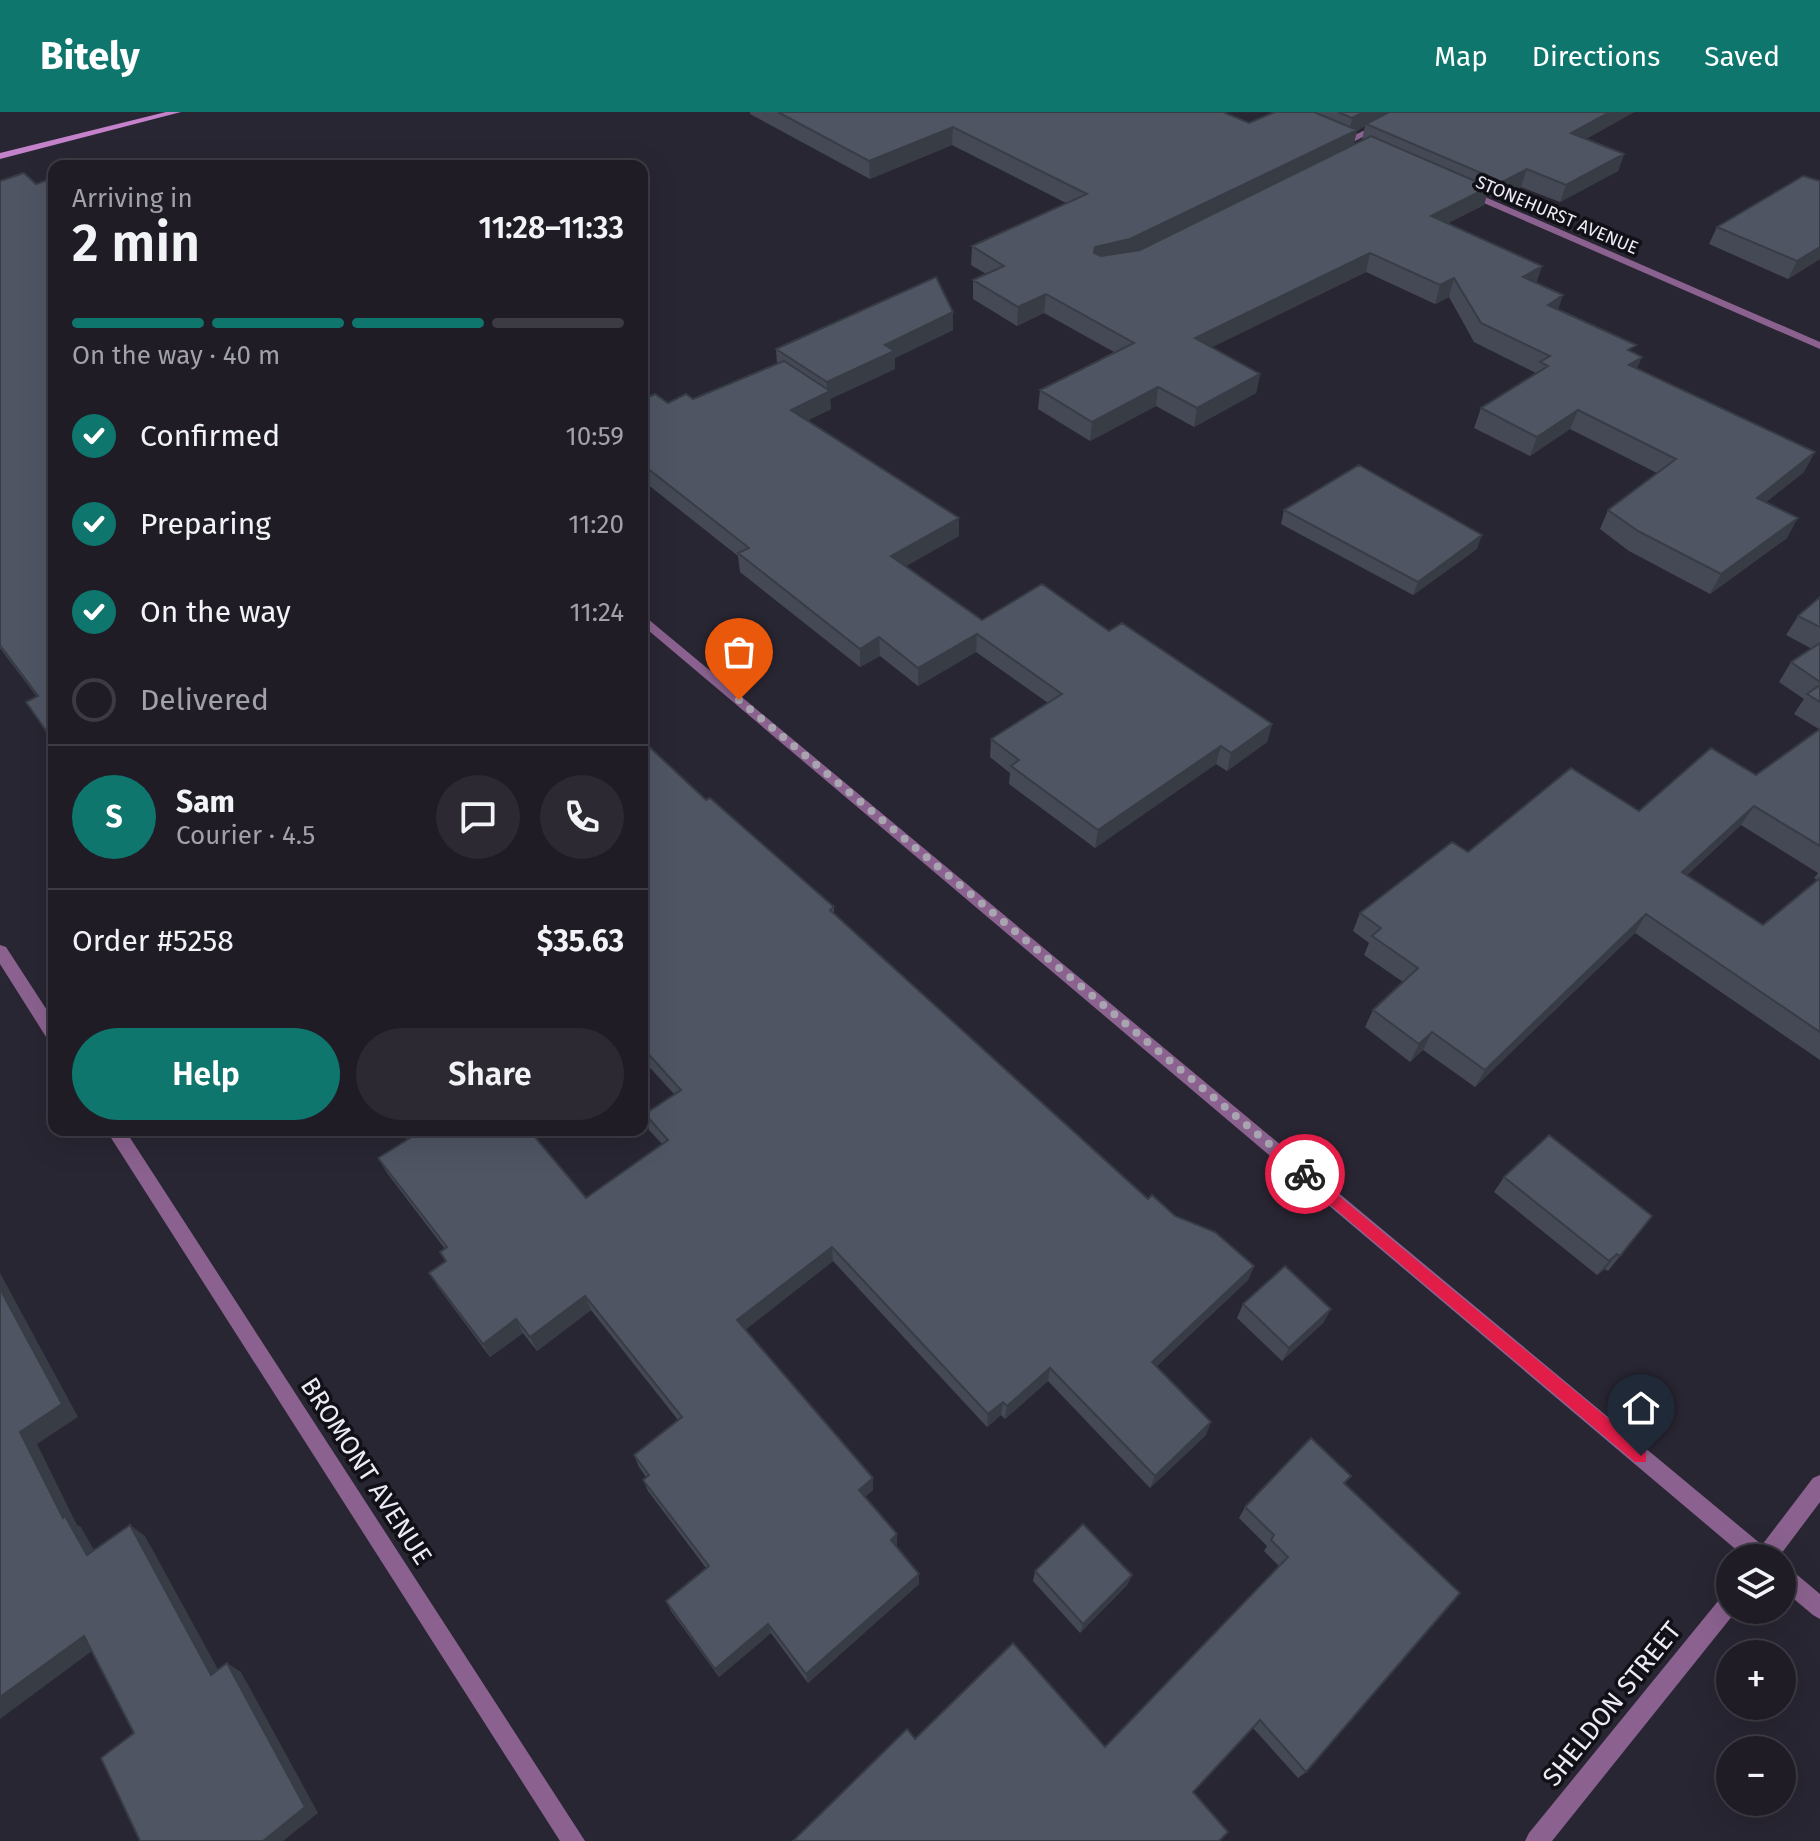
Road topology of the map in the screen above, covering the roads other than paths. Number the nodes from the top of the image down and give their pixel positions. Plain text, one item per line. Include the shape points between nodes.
1 (177, 112) edge
2 (1408, 112) edge
3 (1334, 135) edge
4 (1348, 141) junction
5 (1365, 149) edge
6 (0, 156) edge
7 (1453, 187) edge
8 (1820, 346) edge
9 (648, 623) edge
10 (0, 951) edge
11 (48, 1026) edge
12 (119, 1136) edge
13 (1820, 1485) edge
14 (1747, 1544) edge
15 (1775, 1544) edge
16 (1796, 1587) edge
17 (1820, 1608) edge
18 (1716, 1619) edge
19 (573, 1841) edge
20 (1537, 1841) edge

1 - 6 main road
2 - 4 street
3 - 4 street
4 - 5 street
7 - 8 street, STONEHURST AVENUE
9 - 14 street
10 - 11 street
12 - 19 street, BROMONT AVENUE
13 - 15 street
16 - 17 street
18 - 20 street, SHELDON STREET

